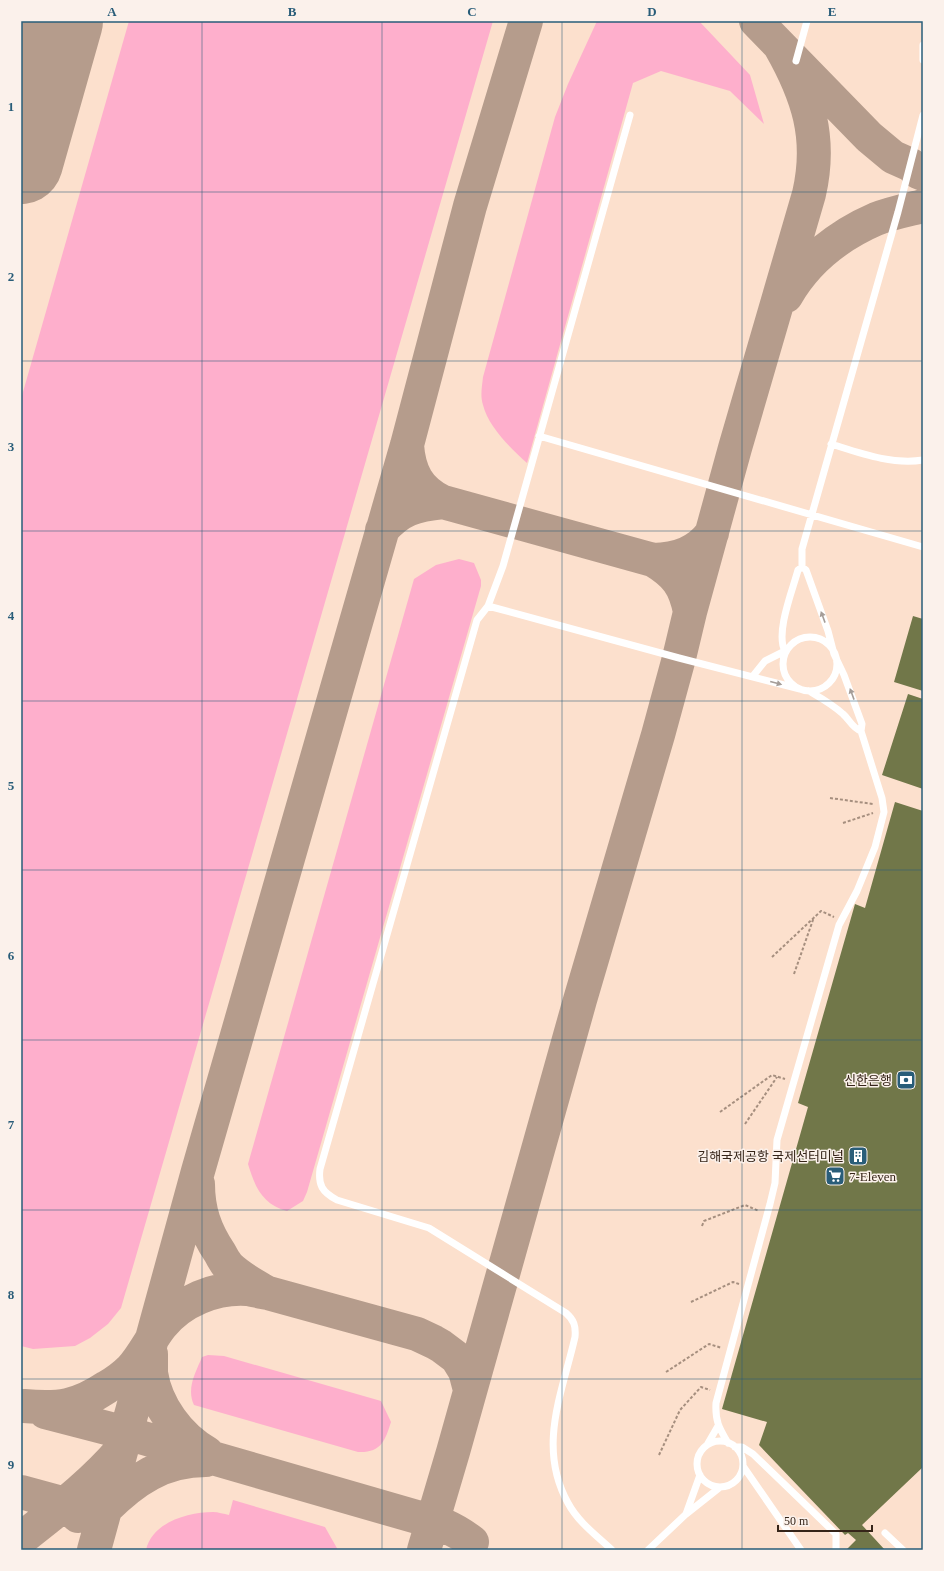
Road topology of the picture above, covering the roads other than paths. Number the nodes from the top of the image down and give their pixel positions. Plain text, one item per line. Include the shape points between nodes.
1 (807, 21) edge
2 (923, 45) edge
3 (923, 60) edge
4 (796, 61) dead end
5 (630, 115) dead end
6 (923, 115) edge
7 (539, 436) junction
8 (831, 444) junction
9 (923, 460) edge
10 (812, 515) junction
11 (923, 547) edge
12 (802, 567) junction
13 (488, 606) junction
14 (785, 651) junction
15 (834, 654) junction
16 (753, 676) junction
17 (800, 689) junction
18 (809, 691) junction
19 (861, 732) junction
20 (718, 1426) junction
21 (728, 1443) junction
22 (706, 1446) junction
23 (735, 1447) junction
24 (743, 1466) junction
25 (700, 1475) junction
26 (719, 1488) junction
27 (686, 1515) junction
28 (885, 1533) dead end
29 (612, 1550) edge
30 (648, 1550) edge
31 (801, 1550) edge
32 (836, 1550) edge
33 (903, 1550) edge

1 - 4 lane
2 - 3 lane
5 - 7 lane
6 - 8 lane via 898,212
7 - 10 lane
7 - 13 lane via 503,566
8 - 9 lane via 885,459 903,462
8 - 10 lane
10 - 11 lane
10 - 12 lane via 802,549
12 - 14 lane via 798,570 782,634 782,646
15 -> 12 lane via 806,570
13 - 16 lane
13 - 29 lane via 477,620 319,1178 328,1196 429,1228 571,1318 576,1328 575,1337 554,1419 552,1449 555,1470 568,1504
14 - 15 lane via 798,639 811,637 824,640 831,646
14 - 16 lane via 765,661
14 - 17 lane via 783,669 789,681
15 - 18 lane via 837,662 832,679 826,686
19 -> 15 lane via 862,724
16 -> 17 lane
17 - 18 lane
18 - 19 lane via 828,701
19 - 20 lane via 884,812 875,847 857,891 839,925 783,1117 777,1140 775,1183 716,1403 715,1415
20 - 21 lane
20 - 22 lane
21 - 22 lane via 720,1441
21 - 23 lane
22 - 25 lane via 700,1452 698,1460 697,1468
23 - 24 lane via 743,1459
23 - 32 lane via 742,1447 753,1454 836,1534
24 - 26 lane via 742,1473 733,1484
24 - 31 lane
25 - 26 lane via 711,1486
25 - 27 lane
26 - 27 lane
27 - 30 lane
28 - 33 lane

